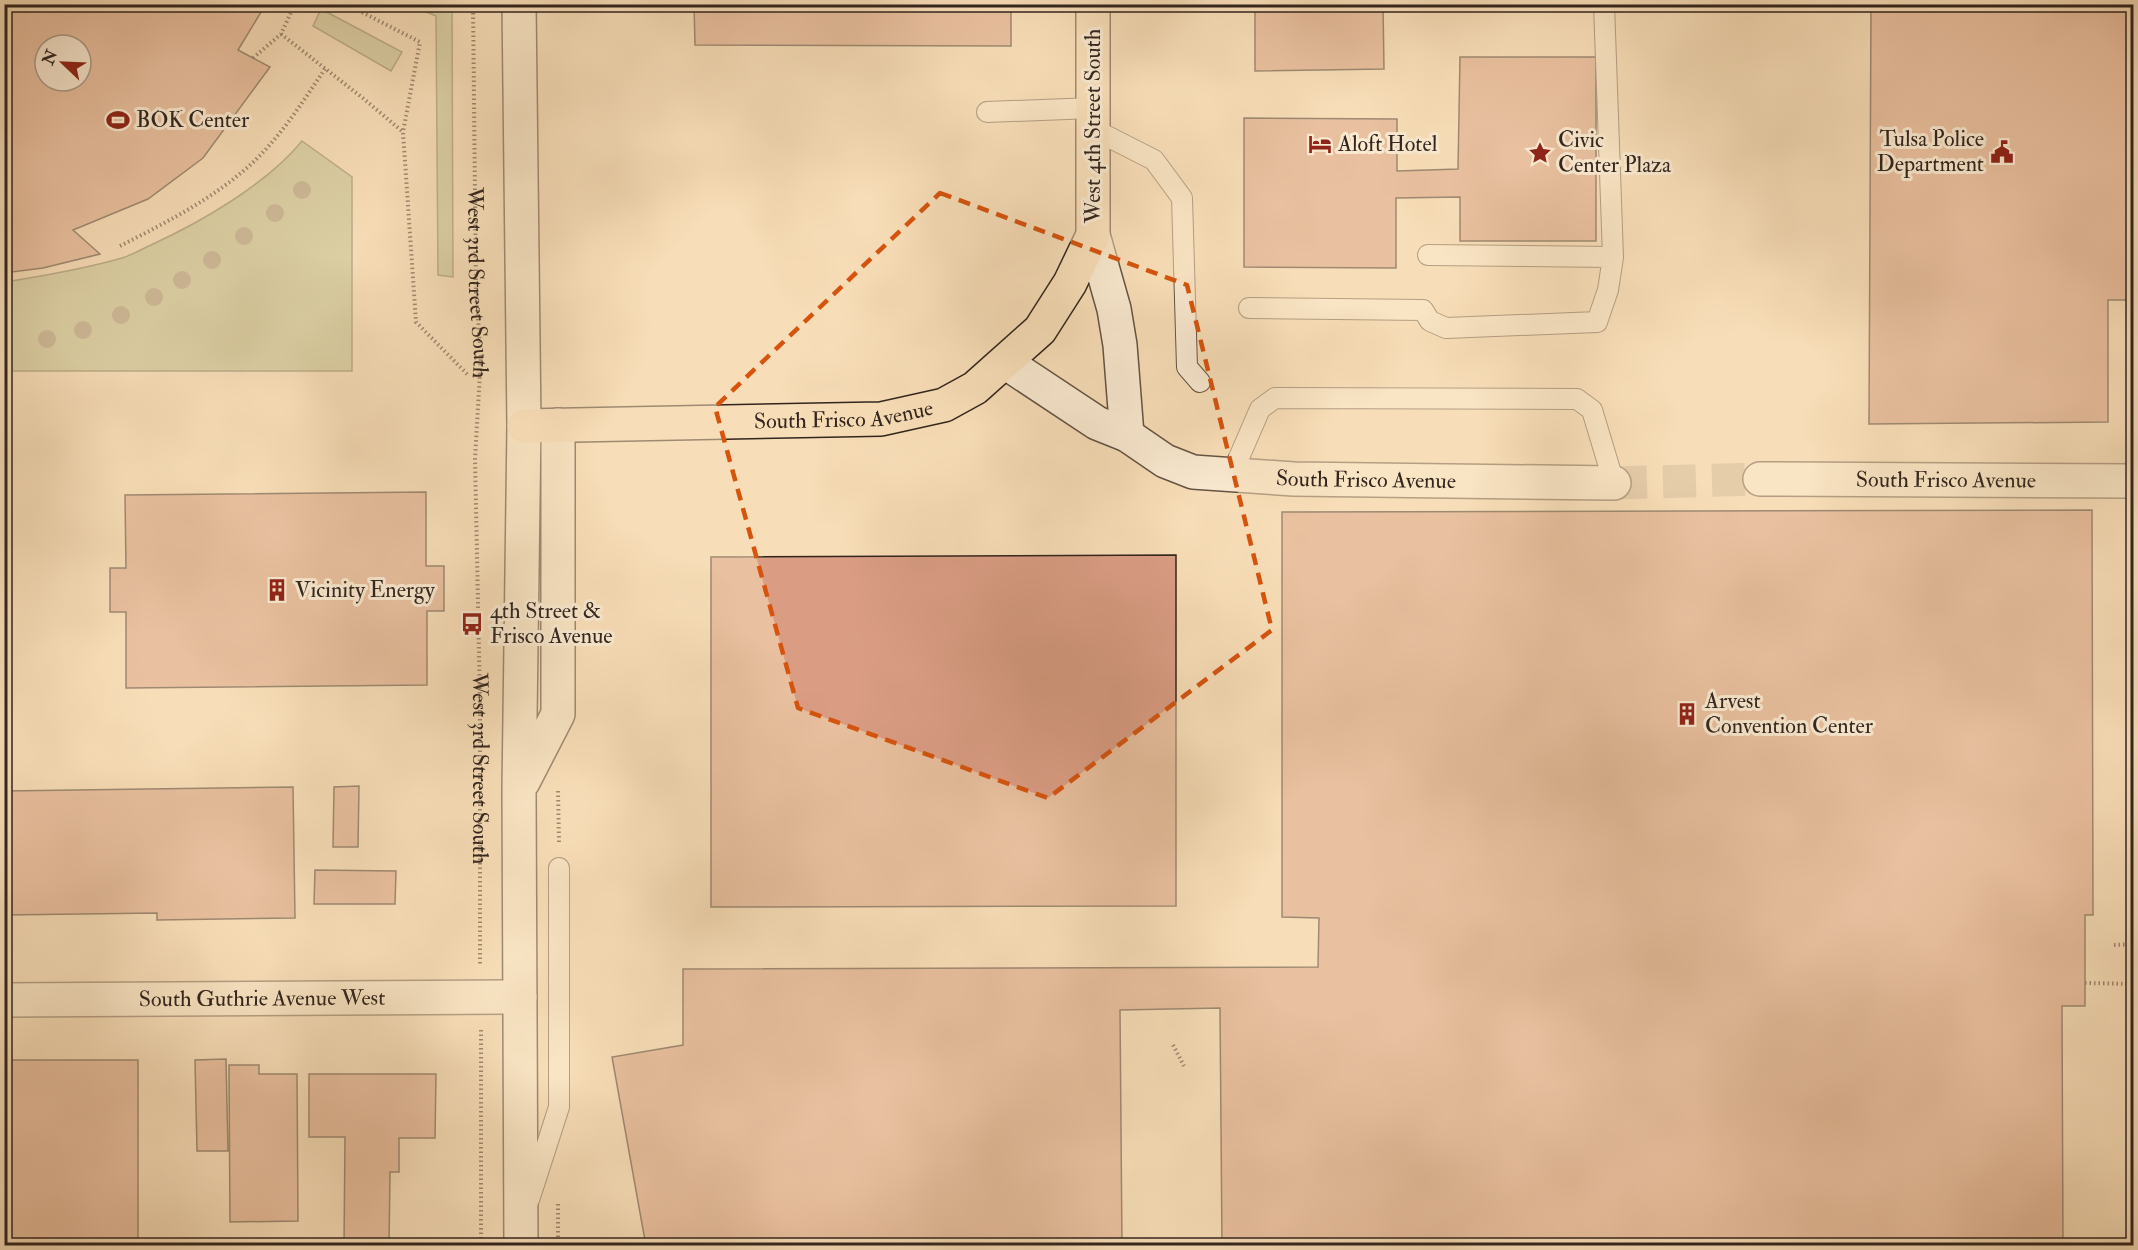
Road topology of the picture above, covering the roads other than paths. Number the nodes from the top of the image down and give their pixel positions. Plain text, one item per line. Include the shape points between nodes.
1 (519, 4) edge
2 (1093, 4) edge
3 (1604, 4) edge
4 (987, 112) dead end
5 (1093, 118) junction
6 (1093, 235) junction
7 (1428, 255) dead end
8 (1613, 257) junction
9 (1249, 308) dead end
10 (1005, 362) junction
11 (1200, 382) dead end
12 (524, 426) junction
13 (558, 426) junction
14 (1127, 435) junction
15 (1231, 476) junction
16 (1760, 479) tunnel mouth
17 (2133, 481) edge
18 (1614, 483) joint
19 (519, 789) junction
20 (559, 868) dead end
21 (520, 997) junction
22 (4, 1000) edge
23 (520, 1236) edge

1 - 12 street, West 3rd Street South
2 - 5 main road, West 4th Street South
3 - 8 lane
4 - 5 lane
5 - 6 main road, West 4th Street South
5 - 11 lane via 1154,160 1182,198 1187,367
6 - 10 main road, West 4th Street South via 1070,283 1040,330
6 - 14 street via 1114,309
7 - 8 lane
8 - 9 lane via 1608,290 1597,322 1446,327 1431,321 1423,310
10 - 13 main road, South Frisco Avenue via 975,388 944,405 881,419
10 - 14 street, South Frisco Avenue via 1097,423
12 - 13 main road, South Frisco Avenue
12 - 19 street, West 3rd Street South
13 - 19 street via 558,714
14 - 15 street, South Frisco Avenue via 1165,461 1192,472
15 - 18 street, South Frisco Avenue
15 - 18 lane via 1260,409 1275,398 1577,399 1592,410
16 - 17 street, South Frisco Avenue
19 - 21 street, West 3rd Street South
20 - 23 lane via 559,1107
21 - 22 street, South Guthrie Avenue West
21 - 23 street, West 3rd Street South

